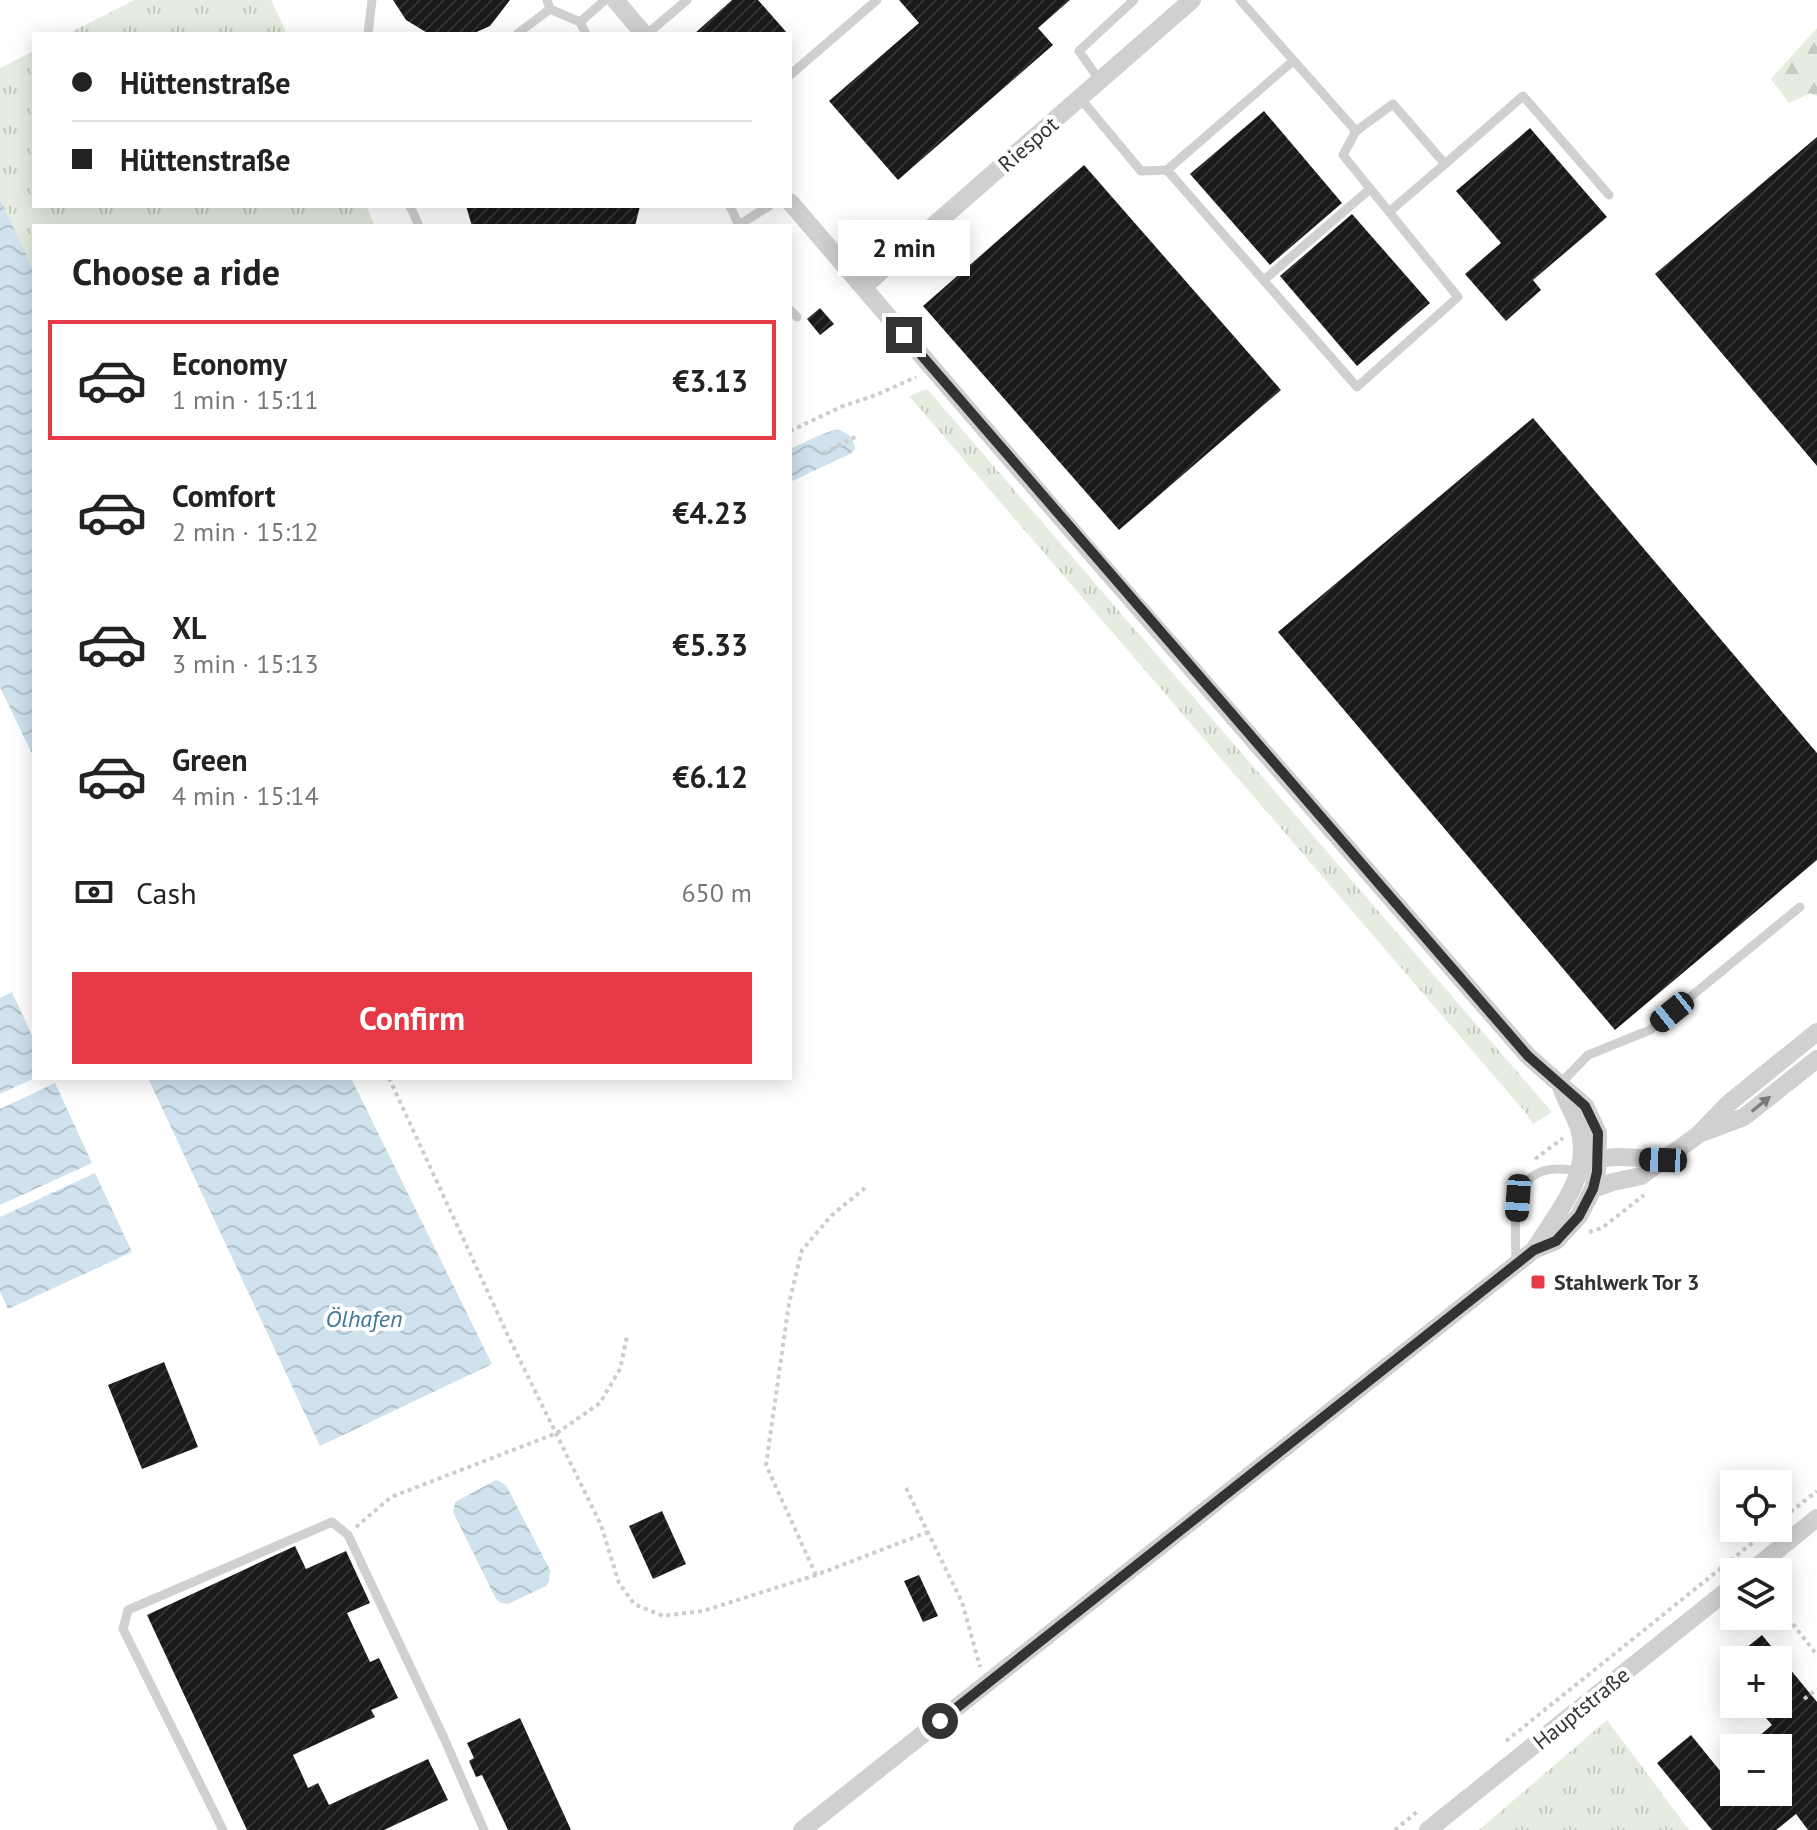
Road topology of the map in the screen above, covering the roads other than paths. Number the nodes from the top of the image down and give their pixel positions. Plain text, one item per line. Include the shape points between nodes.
1 (372, 0) edge
2 (605, 0) edge
3 (615, 0) edge
4 (687, 0) edge
5 (877, 0) edge
6 (1134, 0) edge
7 (1192, 0) edge
8 (1240, 0) edge
9 (548, 4) edge
10 (580, 22) junction
11 (368, 32) edge
12 (519, 32) edge
13 (585, 32) edge
14 (644, 32) edge
15 (648, 32) edge
16 (1293, 61) junction
17 (792, 73) edge
18 (1100, 81) junction
19 (1080, 98) junction
20 (1356, 131) junction
21 (1445, 164) junction
22 (1167, 170) junction
23 (1370, 189) junction
24 (1609, 195) dead end
25 (792, 204) edge
26 (766, 208) edge
27 (1389, 212) junction
28 (742, 224) edge
29 (1264, 280) junction
30 (863, 287) junction
31 (1800, 907) dead end
32 (1817, 1032) edge
33 (1817, 1059) edge
34 (1560, 1084) junction
35 (1698, 1135) junction
36 (1599, 1158) junction
37 (1663, 1160) junction
38 (1578, 1171) junction
39 (1593, 1189) junction
40 (1534, 1250) junction
41 (1516, 1265) junction
42 (1817, 1518) edge
43 (1767, 1558) edge
44 (1720, 1596) edge
45 (223, 1830) edge
46 (484, 1830) edge
47 (802, 1830) edge
48 (1428, 1830) edge

1 - 11 lane
2 - 10 lane
3 - 14 street
4 - 15 lane
5 - 17 lane
6 - 18 lane via 1079,51
7 - 18 street, Riespot
8 - 16 lane
9 - 10 lane
9 - 12 lane
10 - 13 lane
16 - 20 lane
16 - 22 lane
18 - 19 street, Riespot
19 - 22 lane via 1141,171
19 - 30 street, Riespot
20 - 21 lane via 1393,104
20 - 23 lane via 1343,155
21 - 24 lane via 1523,96
21 - 27 lane
22 - 29 lane
23 - 27 lane
23 - 29 lane
25 - 30 street
26 - 28 lane
27 - 29 lane via 1458,297 1357,387
30 - 34 street via 1497,1021
31 - 34 lane via 1650,1030 1588,1055
32 - 35 street
35 -> 33 street via 1744,1117
34 - 36 street via 1592,1118
34 - 38 street via 1579,1129
35 - 37 street
36 - 37 street
36 - 38 street
36 - 39 street
37 - 39 street via 1641,1176
38 - 40 street via 1564,1205
38 - 41 lane via 1544,1170 1528,1181 1518,1198
39 - 40 street via 1579,1216 1556,1241
40 - 41 street
41 - 47 street
42 - 43 street
44 - 48 street, Hauptstraße
45 - 46 lane via 123,1629 128,1610 332,1522 348,1535

